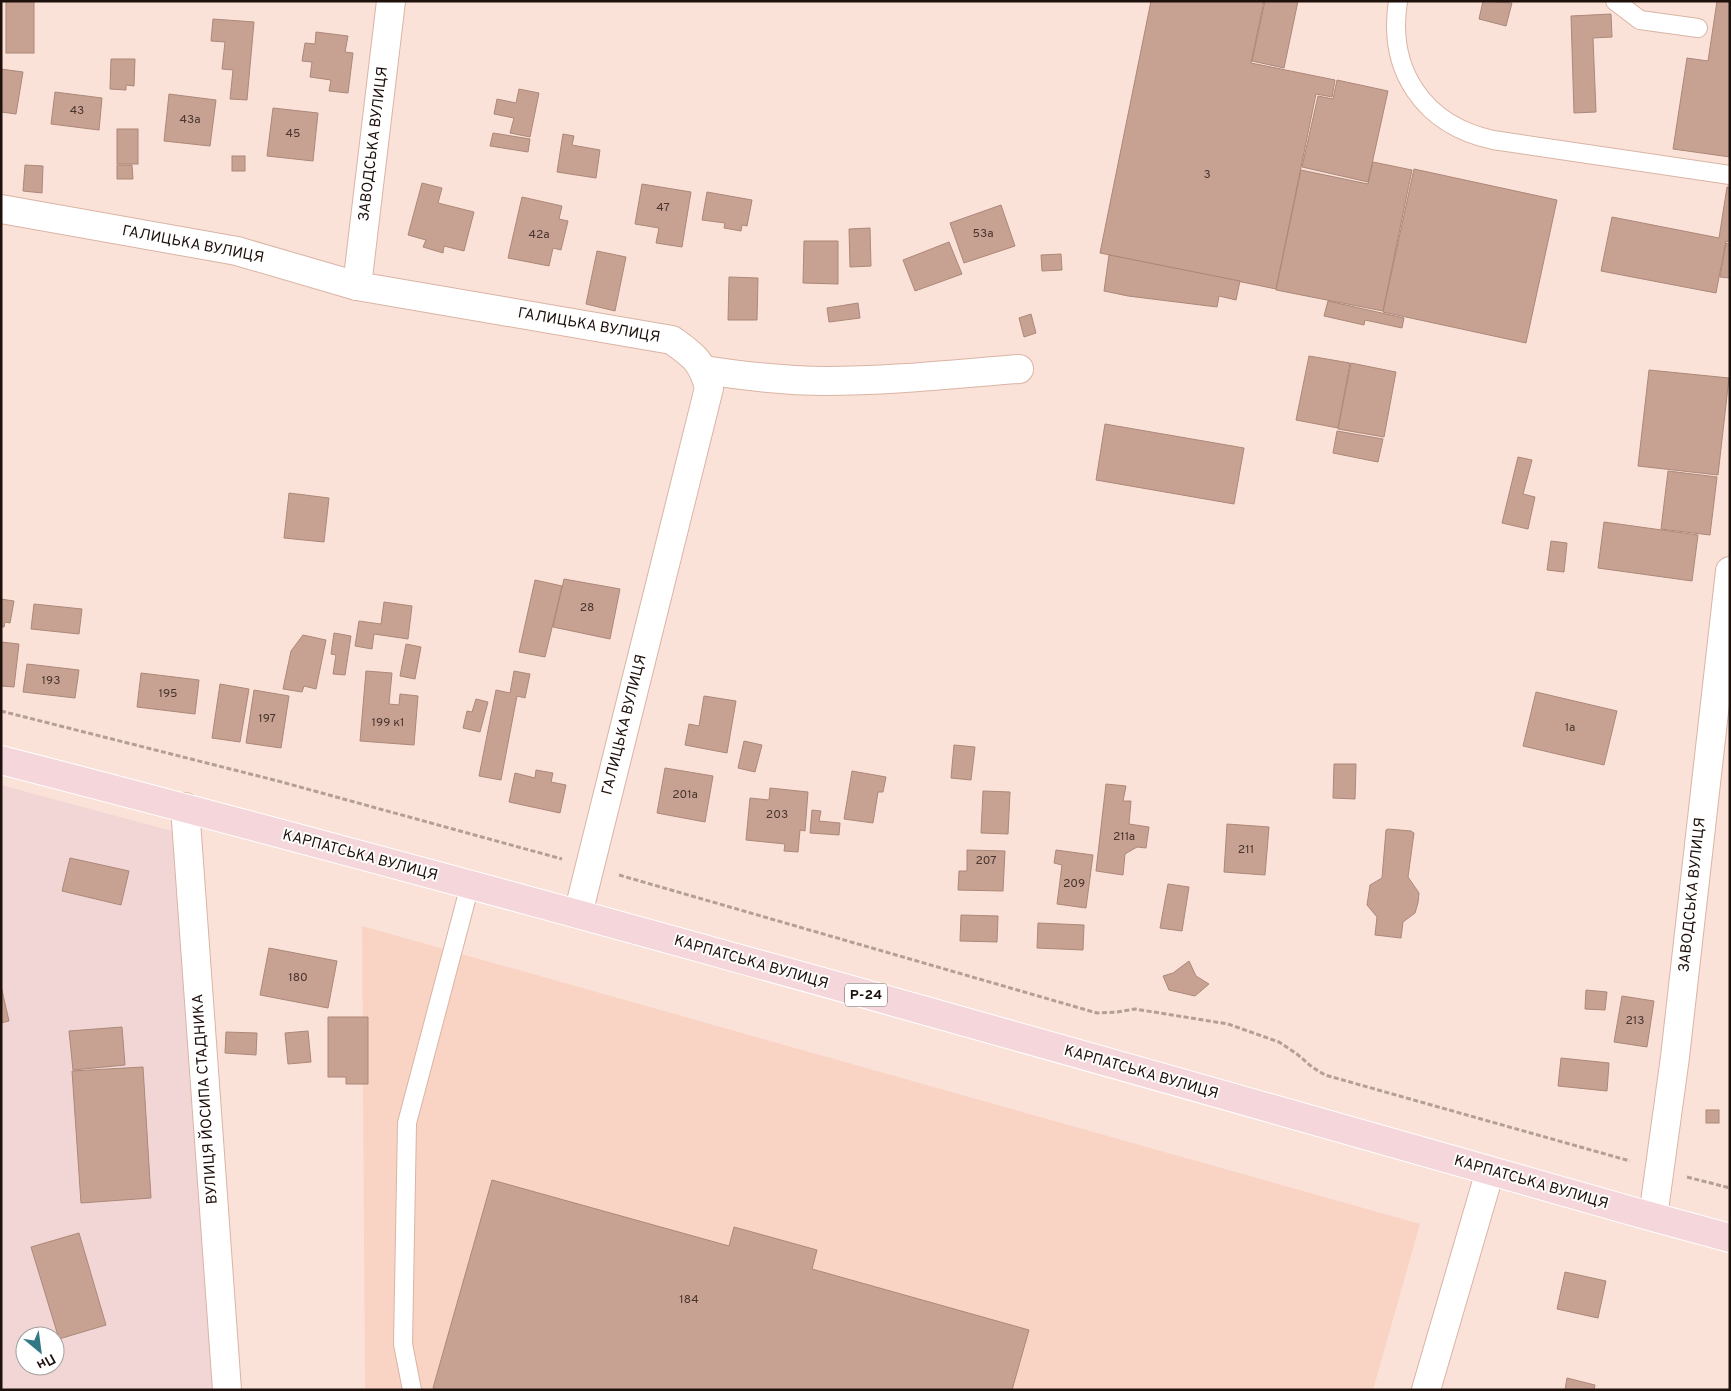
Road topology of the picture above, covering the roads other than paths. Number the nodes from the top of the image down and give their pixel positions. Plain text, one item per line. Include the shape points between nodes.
1 (391, 1) edge
2 (1398, 1) edge
3 (1615, 1) edge
4 (1698, 28) dead end
5 (1730, 175) edge
6 (1, 209) edge
7 (357, 286) junction
8 (1019, 369) dead end
9 (704, 370) junction
10 (1730, 571) edge
11 (1723, 697) edge
12 (1, 760) edge
13 (185, 808) junction
14 (470, 885) junction
15 (578, 914) junction
16 (1490, 1171) junction
17 (1653, 1218) junction
18 (1730, 1238) edge
19 (227, 1390) edge
20 (412, 1390) edge
21 (1426, 1390) edge

1 - 7 street, ЗАВОДСЬКА ВУЛИЦЯ
2 - 5 lane via 1396,40 1403,69 1418,95 1438,116 1464,132 1493,140
3 - 4 lane via 1640,20
6 - 7 street, ГАЛИЦЬКА ВУЛИЦЯ via 237,251
7 - 9 street, ГАЛИЦЬКА ВУЛИЦЯ via 672,340 692,354
8 - 9 street via 825,381 755,378
9 - 15 street, ГАЛИЦЬКА ВУЛИЦЯ via 709,388
10 - 11 street, ЗАВОДСЬКА ВУЛИЦЯ
11 - 17 street, ЗАВОДСЬКА ВУЛИЦЯ
12 - 13 main road, КАРПАТСЬКА ВУЛИЦЯ / Р-24
13 - 14 main road, КАРПАТСЬКА ВУЛИЦЯ / Р-24
13 - 19 street, ВУЛИЦЯ ЙОСИПА СТАДНИКА
14 - 15 main road, КАРПАТСЬКА ВУЛИЦЯ / Р-24
14 - 20 lane via 407,1122 404,1344
15 - 16 main road, КАРПАТСЬКА ВУЛИЦЯ / Р-24
16 - 17 main road, КАРПАТСЬКА ВУЛИЦЯ / Р-24
16 - 21 street
17 - 18 main road, КАРПАТСЬКА ВУЛИЦЯ / Р-24

